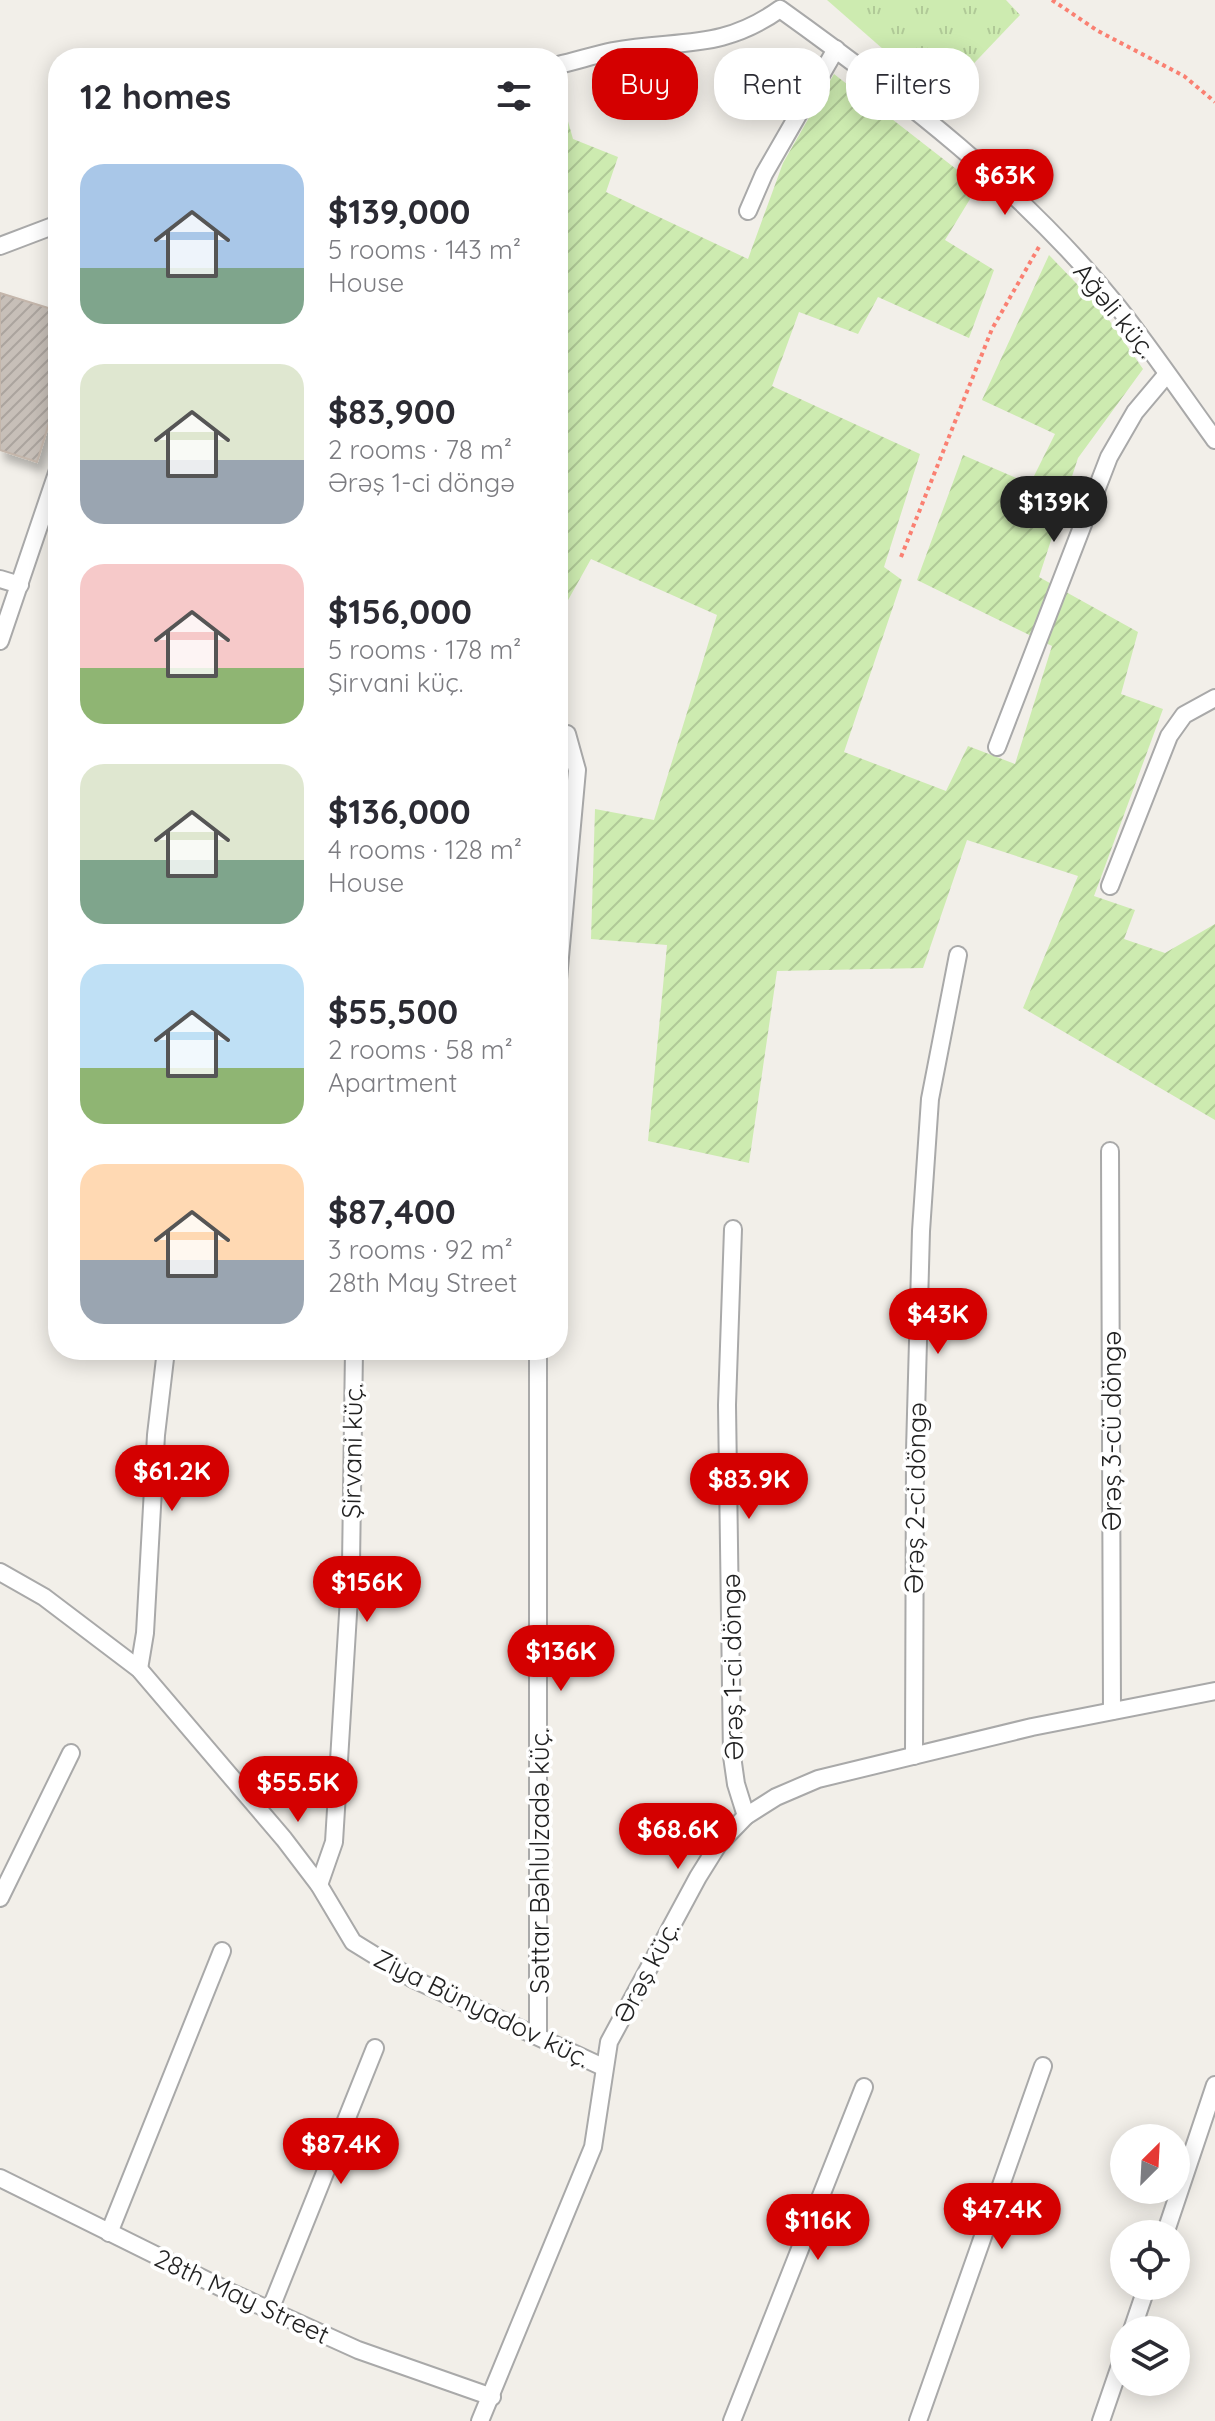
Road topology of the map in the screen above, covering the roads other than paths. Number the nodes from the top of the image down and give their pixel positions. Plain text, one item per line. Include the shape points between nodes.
1 (836, 49) junction
2 (568, 62) edge
3 (748, 211) dead end
4 (48, 228) edge
5 (0, 246) edge
6 (1167, 374) junction
7 (1215, 440) edge
8 (48, 500) edge
9 (0, 579) edge
10 (20, 585) junction
11 (0, 641) edge
12 (1215, 698) edge
13 (568, 738) edge
14 (997, 747) dead end
15 (568, 869) edge
16 (1110, 886) dead end
17 (958, 955) dead end
18 (1110, 1151) dead end
19 (733, 1229) dead end
20 (165, 1360) edge
21 (354, 1360) edge
22 (538, 1360) edge
23 (0, 1572) edge
24 (139, 1669) junction
25 (1215, 1691) edge
26 (1112, 1711) junction
27 (71, 1753) dead end
28 (914, 1756) junction
29 (746, 1816) junction
30 (319, 1885) junction
31 (0, 1898) edge
32 (222, 1951) dead end
33 (538, 2036) junction
34 (375, 2048) dead end
35 (1043, 2066) dead end
36 (603, 2067) junction
37 (1215, 2085) edge
38 (864, 2087) dead end
39 (0, 2178) edge
40 (1170, 2220) edge
41 (109, 2233) junction
42 (270, 2310) junction
43 (1110, 2395) edge
44 (492, 2397) junction
45 (480, 2421) edge
46 (732, 2421) edge
47 (918, 2421) edge
48 (1101, 2421) edge

1 - 2 street, Ağəli küç. via 780,9 743,32 709,43 613,51
1 - 3 street
1 - 6 street, Ağəli küç. via 978,165 1048,233 1118,307
4 - 5 street
6 - 7 street, Ağəli küç.
6 - 14 street via 1135,412 1109,457
8 - 10 street
9 - 10 street
10 - 11 street
12 - 16 street via 1184,715 1169,736
13 - 15 street via 577,770
17 - 28 street, Ərəş 2-ci döngə via 930,1099 921,1231
18 - 26 street, Ərəş 3-cü döngə
19 - 29 street, Ərəş 1-ci döngə via 727,1405 732,1756
20 - 24 street
21 - 30 street, Şirvani küç. via 351,1565 335,1827
22 - 33 street, Səttar Bəhlulzadə küç.
23 - 24 street, Ziya Bünyadov küç. via 44,1597
24 - 30 street, Ziya Bünyadov küç.
25 - 26 street, Ərəş küç.
26 - 28 street, Ərəş küç.
27 - 31 street
28 - 29 street, Ərəş küç. via 818,1779
29 - 36 street, Ərəş küç. via 718,1845 698,1877 623,2012
30 - 33 street, Ziya Bünyadov küç. via 353,1942 372,1956
32 - 41 street
33 - 36 street, Ziya Bünyadov küç.
34 - 42 street
35 - 47 street
36 - 44 street, Ərəş küç. via 593,2147
37 - 40 street
38 - 46 street
39 - 41 street, 28th May Street
41 - 42 street, 28th May Street
42 - 44 street, 28th May Street via 358,2350
43 - 48 street
44 - 45 street, Ərəş küç.

